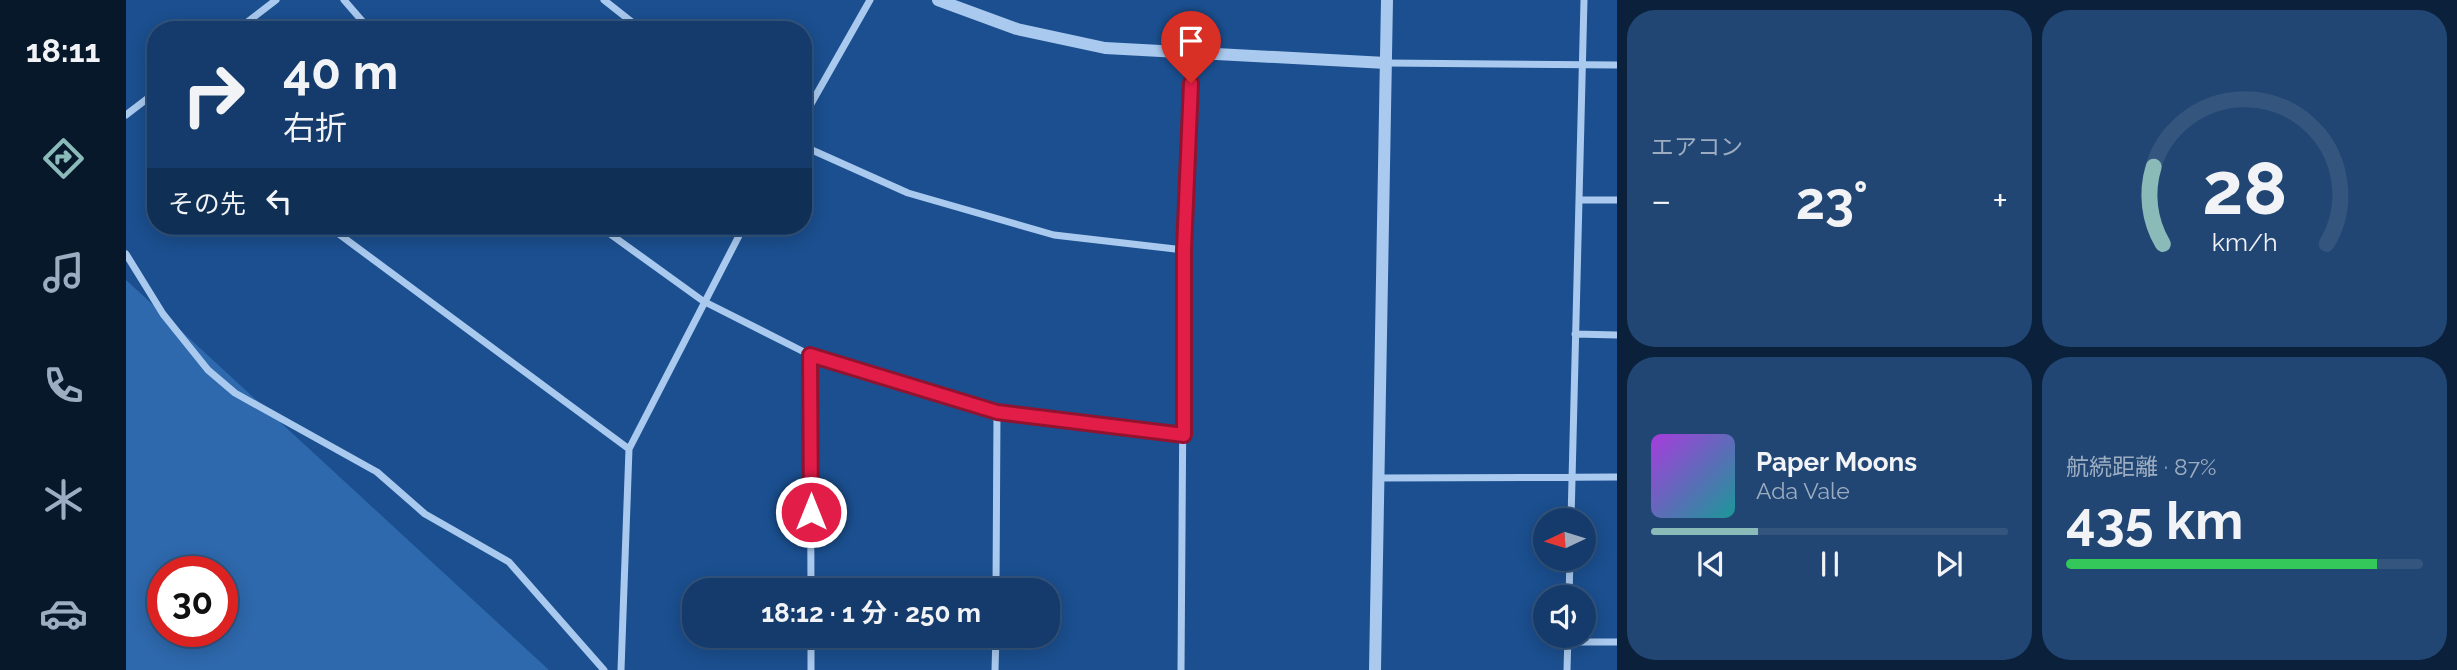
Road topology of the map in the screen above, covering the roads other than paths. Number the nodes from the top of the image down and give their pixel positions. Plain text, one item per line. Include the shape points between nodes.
1 (276, 0) edge
2 (344, 0) edge
3 (604, 0) edge
4 (870, 0) edge
5 (938, 0) edge
6 (1387, 0) edge
7 (1584, 0) edge
8 (249, 21) edge
9 (362, 21) edge
10 (631, 21) edge
11 (1193, 55) junction
12 (1386, 63) junction
13 (1582, 65) junction
14 (1617, 65) edge
15 (147, 99) edge
16 (812, 102) edge
17 (126, 114) edge
18 (812, 150) edge
19 (1579, 200) junction
20 (1617, 200) edge
21 (340, 235) edge
22 (612, 235) edge
23 (739, 235) edge
24 (1184, 250) junction
25 (126, 254) edge
26 (704, 301) junction
27 (1575, 334) junction
28 (1617, 335) edge
29 (810, 355) junction
30 (997, 412) junction
31 (1184, 435) junction
32 (629, 449) junction
33 (1572, 475) junction
34 (1617, 477) edge
35 (1379, 478) junction
36 (1571, 508) edge
37 (811, 578) edge
38 (996, 578) edge
39 (1596, 640) edge
40 (1617, 642) edge
41 (811, 648) edge
42 (996, 648) edge
43 (1568, 648) edge
44 (604, 670) edge
45 (621, 670) edge
46 (811, 670) edge
47 (995, 670) edge
48 (1181, 670) edge
49 (1375, 670) edge
50 (1567, 670) edge

1 - 8 street
2 - 9 street
3 - 10 street
4 - 16 street
5 - 11 street via 1030,32 1105,48
6 - 12 street
7 - 13 street
11 - 12 street
11 - 24 street
12 - 13 street
12 - 35 street
13 - 14 street
13 - 19 street
15 - 17 street
18 - 24 street via 908,193 1054,235
19 - 20 street
19 - 27 street
21 - 32 street
22 - 26 street
23 - 26 street
24 - 31 street
25 - 44 street via 163,314 208,370 235,393 377,472 425,514 509,562
26 - 29 street
26 - 32 street
27 - 28 street
27 - 33 street
29 - 30 street
29 - 37 street
30 - 31 street
30 - 38 street
31 - 48 street
32 - 45 street
33 - 34 street
33 - 35 street
33 - 36 street
35 - 49 street
39 - 40 street
41 - 46 street
42 - 47 street
43 - 50 street

